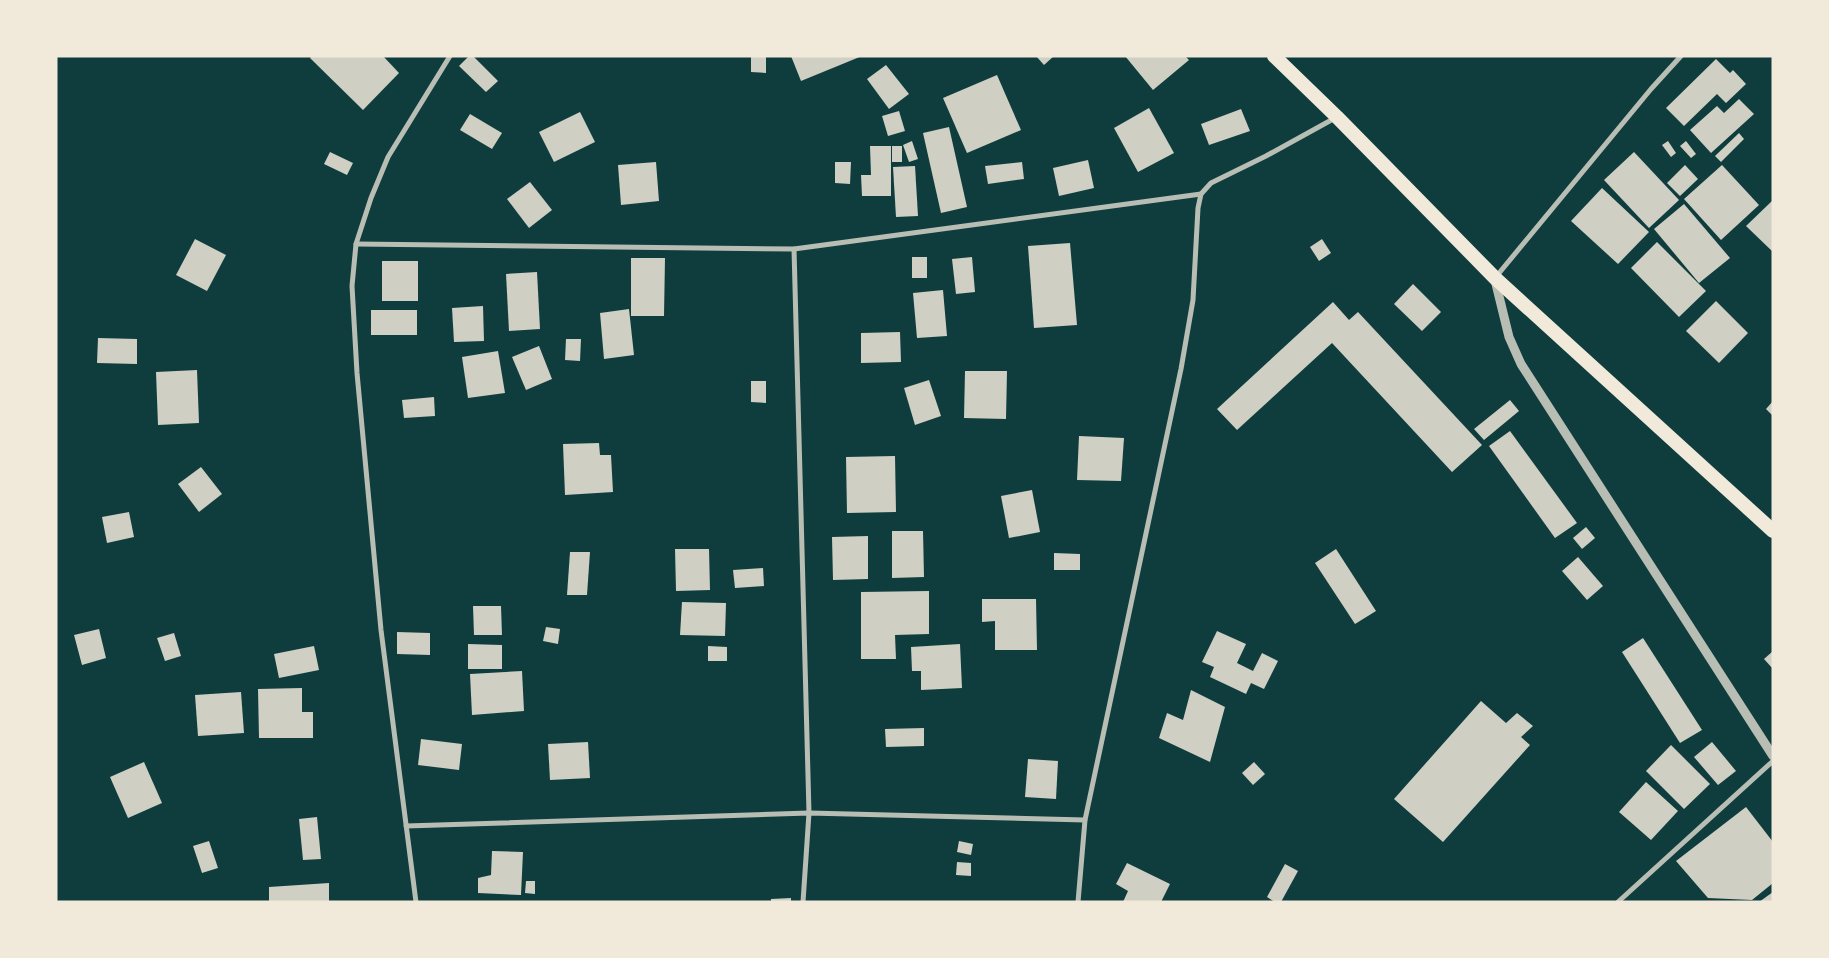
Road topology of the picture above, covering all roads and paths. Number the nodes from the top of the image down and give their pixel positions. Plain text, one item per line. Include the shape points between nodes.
1 (450, 56) edge
2 (1274, 56) edge
3 (1682, 56) edge
4 (1337, 117) junction
5 (1201, 194) junction
6 (356, 244) junction
7 (794, 249) junction
8 (1495, 278) junction
9 (1773, 531) edge
10 (1773, 756) edge
11 (1773, 761) edge
12 (809, 813) junction
13 (1085, 820) junction
14 (406, 826) junction
15 (416, 902) edge
16 (803, 902) edge
17 (1078, 902) edge
18 (1618, 902) edge

1 - 6 street via 388,157
2 - 4 highway
3 - 8 street via 1651,88
4 - 5 street via 1211,183
4 - 8 highway
5 - 7 street
5 - 13 street via 1193,300 1181,369
6 - 7 street
6 - 14 street via 352,286 356,373 380,630
7 - 12 street
8 - 9 highway
8 - 10 street via 1509,336 1521,364
11 - 18 street
12 - 13 street
12 - 14 street
12 - 16 street
13 - 17 street
14 - 15 street

